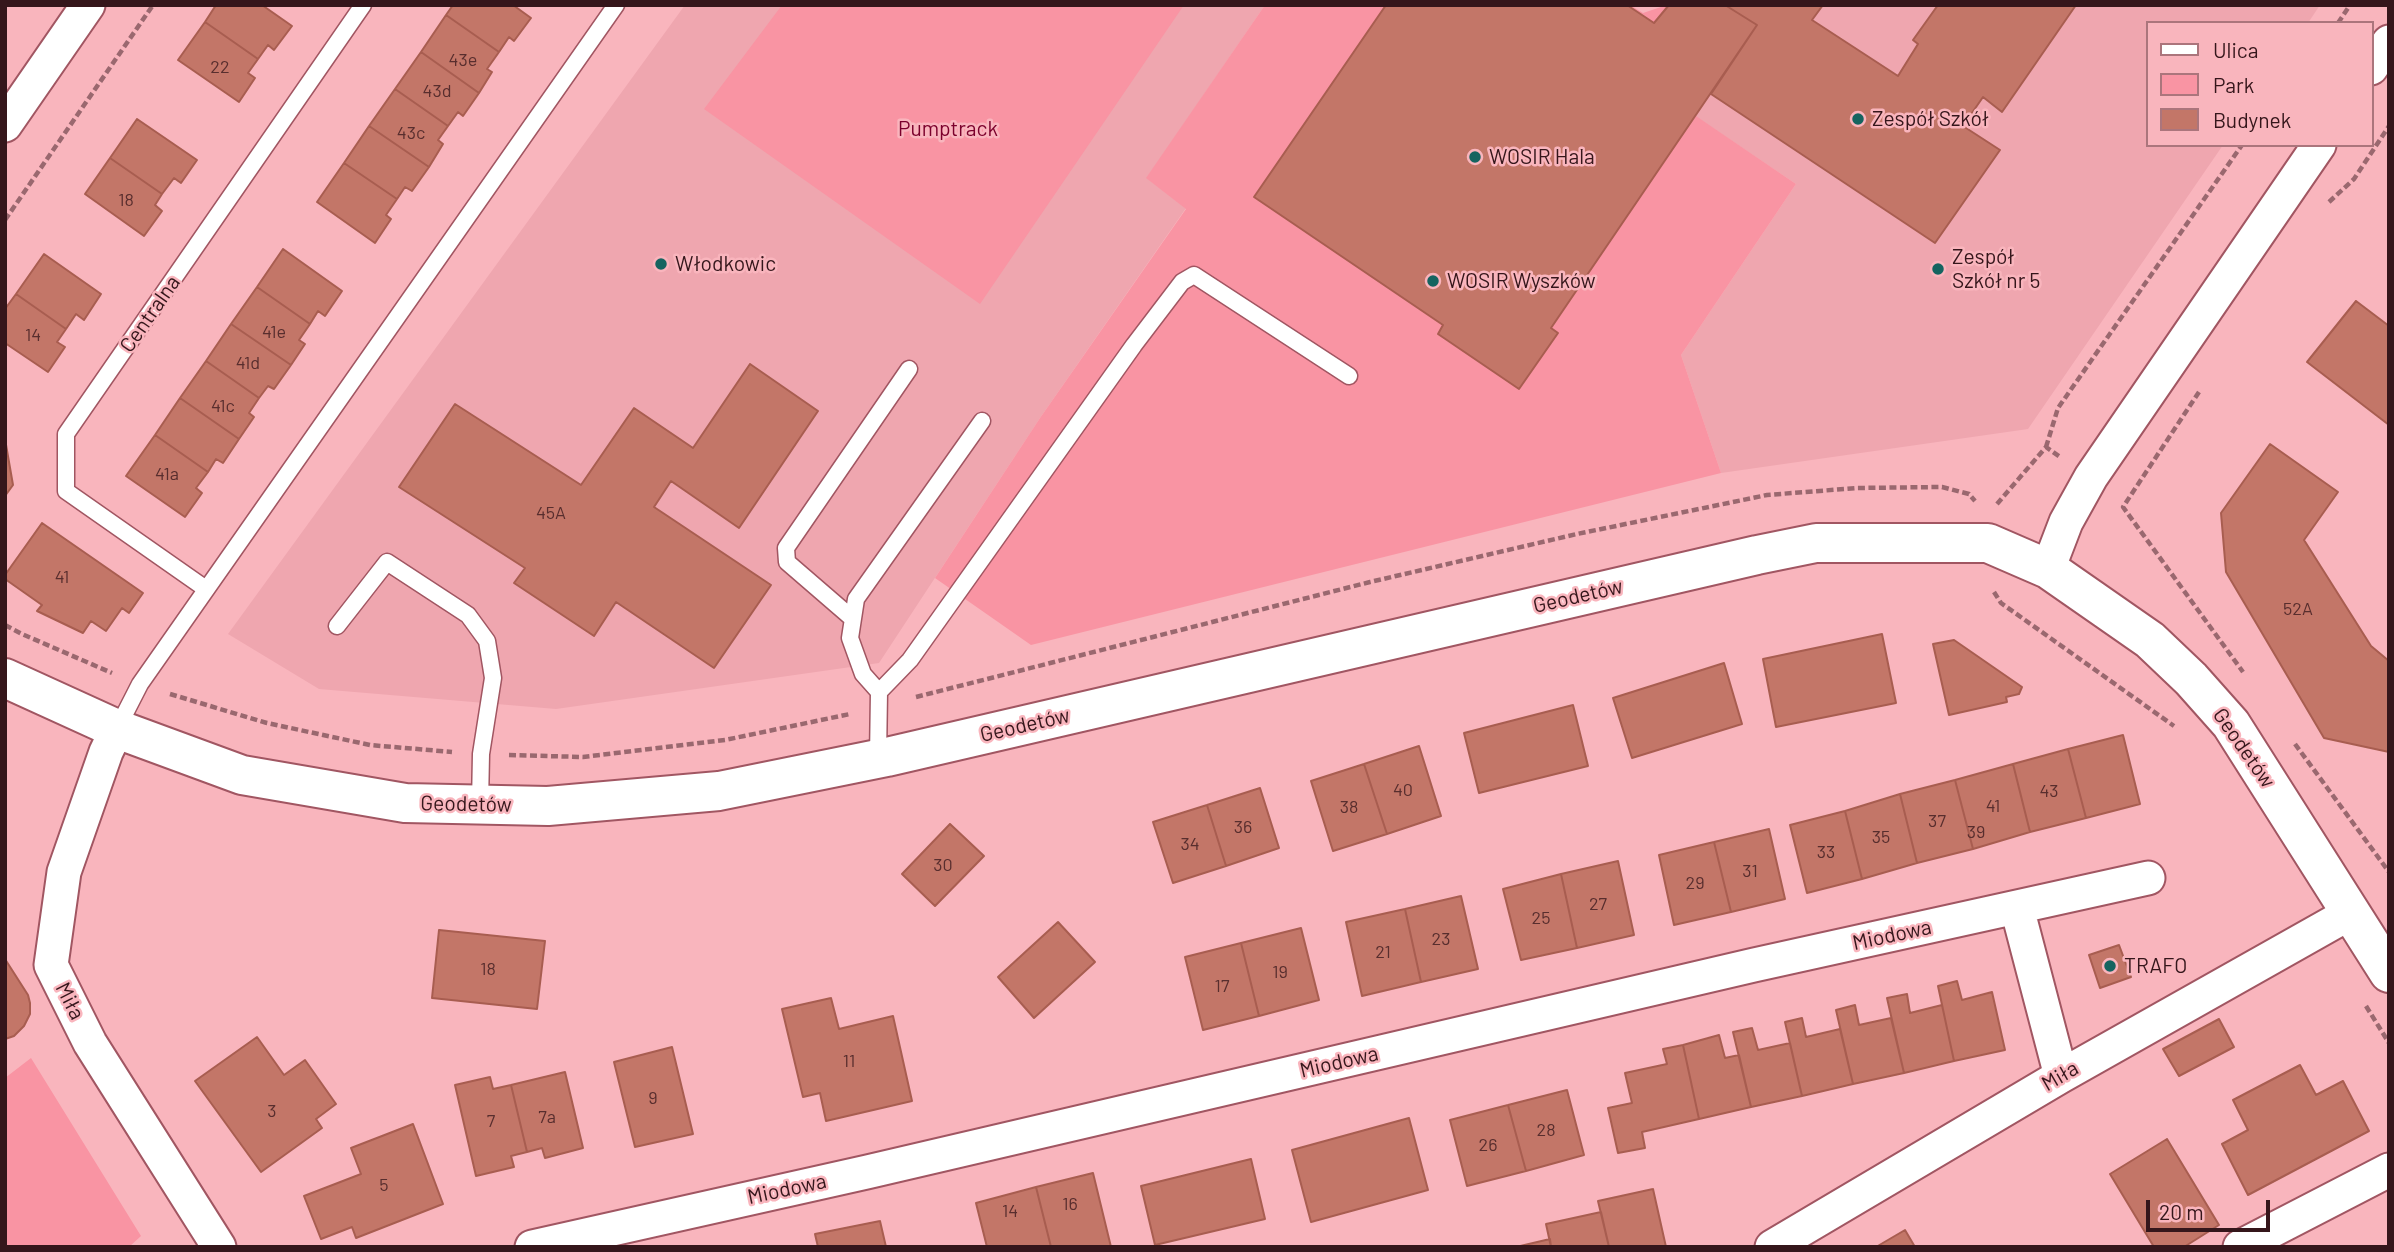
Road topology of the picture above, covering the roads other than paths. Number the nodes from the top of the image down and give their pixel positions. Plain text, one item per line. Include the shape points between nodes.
1 (89, 5) edge
2 (363, 5) edge
3 (616, 5) edge
4 (2389, 42) edge
5 (2373, 65) edge
6 (5, 125) edge
7 (2318, 147) edge
8 (909, 369) dead end
9 (1349, 376) dead end
10 (982, 421) dead end
11 (2049, 569) junction
12 (206, 589) junction
13 (853, 619) junction
14 (337, 626) dead end
15 (5, 678) edge
16 (879, 692) junction
17 (117, 729) junction
18 (878, 758) junction
19 (480, 804) junction
20 (2148, 878) dead end
21 (2017, 908) junction
22 (2352, 912) junction
23 (2375, 986) edge
24 (2061, 1076) junction
25 (2389, 1170) edge
26 (219, 1247) edge
27 (531, 1247) edge
28 (1772, 1247) edge
29 (2239, 1247) edge

1 - 6 street
2 - 12 lane, Centralna via 66,434 65,491
3 - 12 lane
4 - 5 street
7 - 11 street via 2091,477 2066,522
8 - 13 lane via 786,548 788,562
9 - 16 lane via 1194,275 1182,282 910,660
10 - 13 lane via 856,598
11 - 18 street, Geodetów via 1988,542 1816,543
11 - 22 street, Geodetów via 2150,639 2231,724
12 - 17 lane via 140,684
13 - 16 lane via 850,638 863,674
14 - 19 lane via 387,562 468,614 487,641 493,678 481,754
15 - 17 street, Geodetów
16 - 18 lane
17 - 19 street, Geodetów via 242,775 405,803
17 - 26 street, Miła via 64,872 51,965 90,1043
18 - 19 street, Geodetów via 719,791 548,806
20 - 21 street, Miodowa
21 - 24 street
21 - 27 street, Miodowa
22 - 23 street, Geodetów
22 - 24 street, Miła
24 - 28 street, Miła
25 - 29 street

